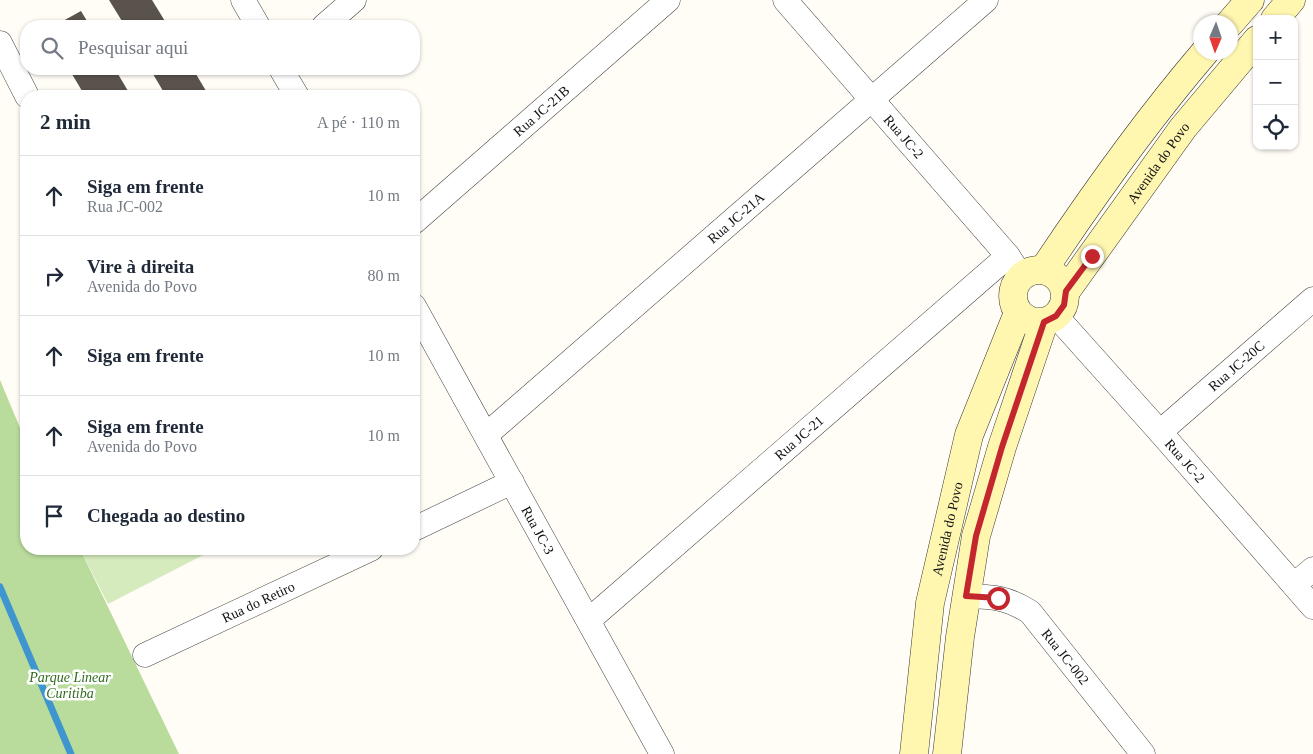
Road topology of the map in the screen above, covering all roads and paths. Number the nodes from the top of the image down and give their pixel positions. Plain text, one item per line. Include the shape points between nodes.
1 (243, 0) edge
2 (354, 0) edge
3 (668, 0) edge
4 (785, 0) edge
5 (986, 0) edge
6 (1250, 0) edge
7 (1291, 0) edge
8 (1237, 15) edge
9 (1278, 15) edge
10 (255, 20) edge
11 (331, 20) edge
12 (0, 43) edge
13 (1253, 45) edge
14 (1198, 60) edge
15 (284, 75) edge
16 (24, 90) edge
17 (293, 90) edge
18 (871, 100) junction
19 (420, 217) edge
20 (1024, 267) junction
21 (1066, 291) junction
22 (1313, 299) edge
23 (1018, 313) junction
24 (420, 317) edge
25 (1050, 319) junction
26 (1160, 432) junction
27 (486, 435) junction
28 (512, 482) junction
29 (420, 526) edge
30 (358, 555) edge
31 (1313, 569) edge
32 (1294, 585) junction
33 (966, 596) junction
34 (1313, 607) edge
35 (589, 620) junction
36 (145, 655) dead end
37 (662, 754) edge
38 (914, 754) edge
39 (947, 754) edge
40 (1143, 754) edge

1 - 10 street
2 - 11 street
3 - 19 street, Rua JC-21B
4 - 18 street, Rua JC-2
5 - 18 street, Rua JC-21A
6 - 8 main road
7 - 9 main road
12 - 16 street
13 - 21 main road, Avenida do Povo via 1183,128
14 - 20 main road via 1091,200
15 - 17 street
18 - 20 street, Rua JC-2
18 - 27 street, Rua JC-21A
20 - 21 main road via 1054,273
20 - 23 main road via 1013,287 1012,300
20 - 35 street, Rua JC-21
21 - 25 main road via 1064,305
22 - 26 street, Rua JC-20C
23 - 25 main road via 1029,321
23 - 38 main road, Avenida do Povo via 967,445 930,603
24 - 27 street, Rua JC-3
25 - 26 street, Rua JC-2
25 - 33 main road, Avenida do Povo via 1002,447 976,536
26 - 32 street, Rua JC-2
27 - 28 street, Rua JC-3
28 - 29 street
28 - 35 street, Rua JC-3
30 - 36 street, Rua do Retiro
31 - 32 street
32 - 34 street, Rua JC-2
33 - 39 main road, Avenida do Povo
33 - 40 street, Rua JC-002 via 1015,602 1030,612
35 - 37 street, Rua JC-3

